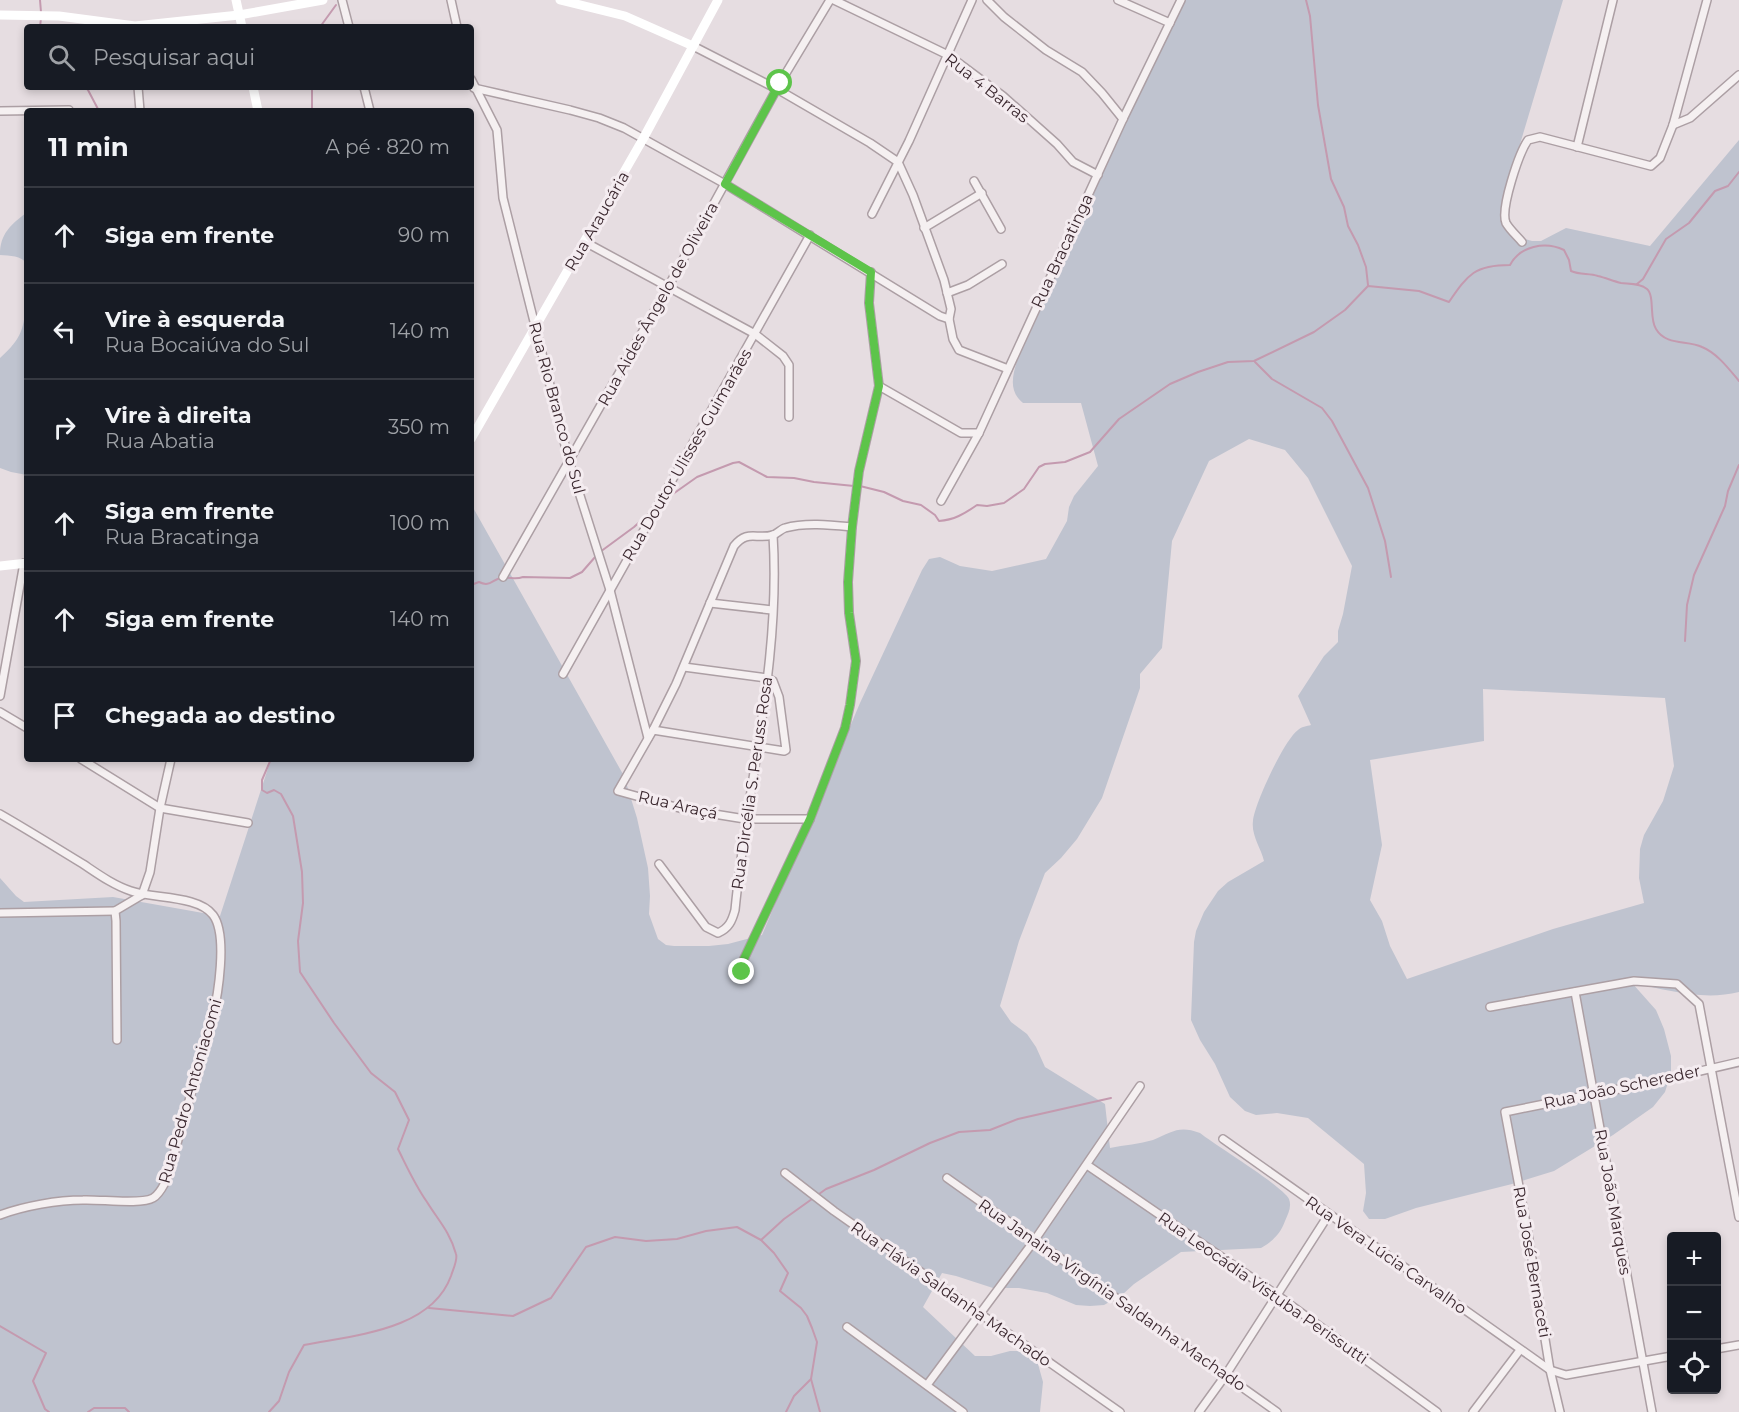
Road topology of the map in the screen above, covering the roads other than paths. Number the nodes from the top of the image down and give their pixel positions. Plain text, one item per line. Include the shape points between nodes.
1 (236, 0) edge
2 (323, 0) edge
3 (342, 0) edge
4 (452, 0) edge
5 (560, 0) edge
6 (718, 0) edge
7 (832, 0) edge
8 (972, 0) edge
9 (987, 0) edge
10 (1118, 0) edge
11 (1181, 0) edge
12 (1613, 0) edge
13 (1707, 0) edge
14 (0, 15) edge
15 (239, 15) junction
16 (1170, 23) junction
17 (114, 24) edge
18 (161, 24) edge
19 (241, 24) edge
20 (348, 24) edge
21 (456, 24) edge
22 (693, 46) junction
23 (948, 55) junction
24 (1739, 75) edge
25 (474, 88) joint
26 (777, 89) junction
27 (138, 90) edge
28 (254, 90) edge
29 (365, 90) edge
30 (140, 108) edge
31 (257, 108) edge
32 (369, 108) edge
33 (0, 111) edge
34 (24, 111) edge
35 (1123, 119) junction
36 (1673, 125) junction
37 (643, 140) junction
38 (1577, 147) junction
39 (898, 162) junction
40 (1098, 175) junction
41 (974, 182) dead end
42 (725, 184) junction
43 (982, 193) junction
44 (872, 214) dead end
45 (924, 228) junction
46 (1001, 229) dead end
47 (810, 235) junction
48 (585, 242) junction
49 (1522, 242) dead end
50 (1002, 264) dead end
51 (871, 272) junction
52 (668, 287) junction
53 (947, 293) junction
54 (949, 319) junction
55 (536, 328) junction
56 (755, 334) junction
57 (1008, 369) junction
58 (879, 386) junction
59 (789, 417) dead end
60 (979, 433) junction
61 (474, 434) edge
62 (569, 460) junction
63 (941, 501) dead end
64 (852, 527) junction
65 (773, 535) junction
66 (24, 563) edge
67 (0, 566) edge
68 (24, 573) edge
69 (503, 576) dead end
70 (610, 590) junction
71 (710, 603) junction
72 (772, 610) junction
73 (684, 667) junction
74 (563, 674) dead end
75 (767, 678) junction
76 (0, 696) edge
77 (0, 712) edge
78 (24, 726) edge
79 (653, 730) junction
80 (648, 738) junction
81 (757, 749) junction
82 (86, 762) edge
83 (170, 762) edge
84 (160, 808) junction
85 (0, 814) edge
86 (745, 819) junction
87 (810, 819) junction
88 (248, 823) dead end
89 (658, 864) dead end
90 (142, 895) junction
91 (115, 911) junction
92 (0, 913) edge
93 (742, 972) dead end
94 (1575, 992) junction
95 (1490, 1007) dead end
96 (117, 1040) dead end
97 (1739, 1062) edge
98 (1712, 1068) junction
99 (1140, 1086) dead end
100 (1594, 1094) junction
101 (1504, 1112) joint
102 (1223, 1139) dead end
103 (1087, 1165) junction
104 (785, 1173) dead end
105 (947, 1178) dead end
106 (1329, 1214) junction
107 (0, 1215) edge
108 (1739, 1217) edge
109 (1034, 1241) junction
110 (1277, 1295) junction
111 (979, 1314) junction
112 (847, 1327) dead end
113 (1739, 1345) edge
114 (1721, 1347) edge
115 (1520, 1350) junction
116 (1667, 1357) edge
117 (1641, 1361) junction
118 (1550, 1370) junction
119 (1225, 1376) junction
120 (927, 1385) junction
121 (963, 1412) edge
122 (1120, 1412) edge
123 (1199, 1412) edge
124 (1277, 1412) edge
125 (1437, 1412) edge
126 (1473, 1412) edge
127 (1560, 1412) edge
128 (1652, 1412) edge

1 - 15 street
2 - 15 street
3 - 20 street
4 - 21 street
5 - 22 street via 625,16
6 - 22 street, Rua Araucária
7 - 23 street, Rua 4 Barras
7 - 26 street, Rua Aides Ângelo de Oliveira
8 - 23 street
9 - 35 street via 1037,43 1082,72
10 - 16 street
11 - 16 street, Rua Bracatinga
12 - 38 street
13 - 36 street
14 - 17 street via 59,16
15 - 18 street
15 - 19 street
16 - 35 street, Rua Bracatinga
22 - 26 street
22 - 37 street, Rua Araucária
23 - 39 street
23 - 40 street, Rua 4 Barras via 1003,96 1073,162
24 - 36 street via 1690,118
25 - 37 street via 599,117
25 - 55 street, Rua Rio Branco do Sul via 497,130 503,198
26 - 39 street
26 - 42 street, Rua Aides Ângelo de Oliveira
27 - 30 street
28 - 31 street
29 - 32 street
33 - 34 street
35 - 40 street, Rua Bracatinga
36 - 38 street via 1660,158 1651,166
37 - 42 street
37 - 48 street, Rua Araucária
38 - 49 street via 1540,137 1528,140 1521,149 1504,211 1506,223
39 - 44 street
39 - 45 street
40 - 57 street, Rua Bracatinga
41 - 43 street
42 - 47 street
42 - 52 street, Rua Aides Ângelo de Oliveira
43 - 45 street
43 - 46 street
45 - 53 street
47 - 51 street
47 - 56 street, Rua Doutor Ulisses Guimarães
48 - 52 street
48 - 55 street, Rua Araucária
50 - 53 street
51 - 54 street
51 - 58 street via 869,303
52 - 56 street
52 - 62 street, Rua Aides Ângelo de Oliveira
53 - 54 street
54 - 57 street via 959,350
55 - 61 street, Rua Araucária
55 - 62 street, Rua Rio Branco do Sul
56 - 59 street via 789,365
56 - 70 street, Rua Doutor Ulisses Guimarães
57 - 60 street, Rua Bracatinga
58 - 60 street via 961,432
58 - 64 street via 859,471
60 - 63 street, Rua Bracatinga
62 - 69 street, Rua Aides Ângelo de Oliveira
62 - 70 street, Rua Rio Branco do Sul
64 - 65 street via 784,528
64 - 87 street via 848,603 856,661 850,705
65 - 71 street via 740,538
65 - 72 street, Rua Dircélia S. Peruss Rosa
66 - 67 street
68 - 76 street
70 - 74 street, Rua Doutor Ulisses Guimarães
70 - 80 street, Rua Rio Branco do Sul
71 - 72 street
71 - 73 street
72 - 75 street, Rua Dircélia S. Peruss Rosa
73 - 75 street
73 - 79 street
75 - 81 street, Rua Dircélia S. Peruss Rosa
75 - 81 street via 773,681 779,697 786,747 784,752
77 - 78 street
79 - 80 street
79 - 81 street
80 - 86 street, Rua Araçá via 618,791 683,809
81 - 86 street, Rua Dircélia S. Peruss Rosa
82 - 84 street
83 - 84 street
84 - 88 street
84 - 90 street via 150,872
85 - 90 street via 117,885
86 - 87 street, Rua Araçá
86 - 89 street, Rua Dircélia S. Peruss Rosa via 735,909 726,929 718,933 706,927
87 - 93 street via 742,963
90 - 91 street
90 - 107 street, Rua Pedro Antoniacomi via 196,903 215,917 218,931 218,995 167,1179 160,1192 141,1201 81,1200
91 - 92 street
91 - 96 street
94 - 95 street
94 - 98 street via 1634,981 1677,984 1699,1004
94 - 100 street, Rua João Marques
97 - 98 street, Rua João Schereder
98 - 100 street, Rua João Schereder
98 - 108 street
99 - 103 street
100 - 101 street, Rua João Schereder
100 - 117 street, Rua João Marques
101 - 118 street, Rua José Bernaceti
102 - 106 street, Rua Vera Lúcia Carvalho
103 - 109 street
103 - 110 street, Rua Leocádia Vistuba Perissutti
104 - 111 street, Rua Flávia Saldanha Machado
105 - 109 street, Rua Janaina Virgínia Saldanha Machado
106 - 110 street
106 - 115 street, Rua Vera Lúcia Carvalho
109 - 111 street
109 - 119 street, Rua Janaina Virgínia Saldanha Machado
110 - 119 street
110 - 125 street, Rua Leocádia Vistuba Perissutti
111 - 120 street
111 - 122 street, Rua Flávia Saldanha Machado
112 - 120 street
113 - 114 street
115 - 118 street, Rua Vera Lúcia Carvalho
115 - 126 street
116 - 117 street
117 - 118 street via 1566,1375
117 - 128 street, Rua João Marques
118 - 127 street, Rua José Bernaceti
119 - 123 street
119 - 124 street, Rua Janaina Virgínia Saldanha Machado
120 - 121 street

